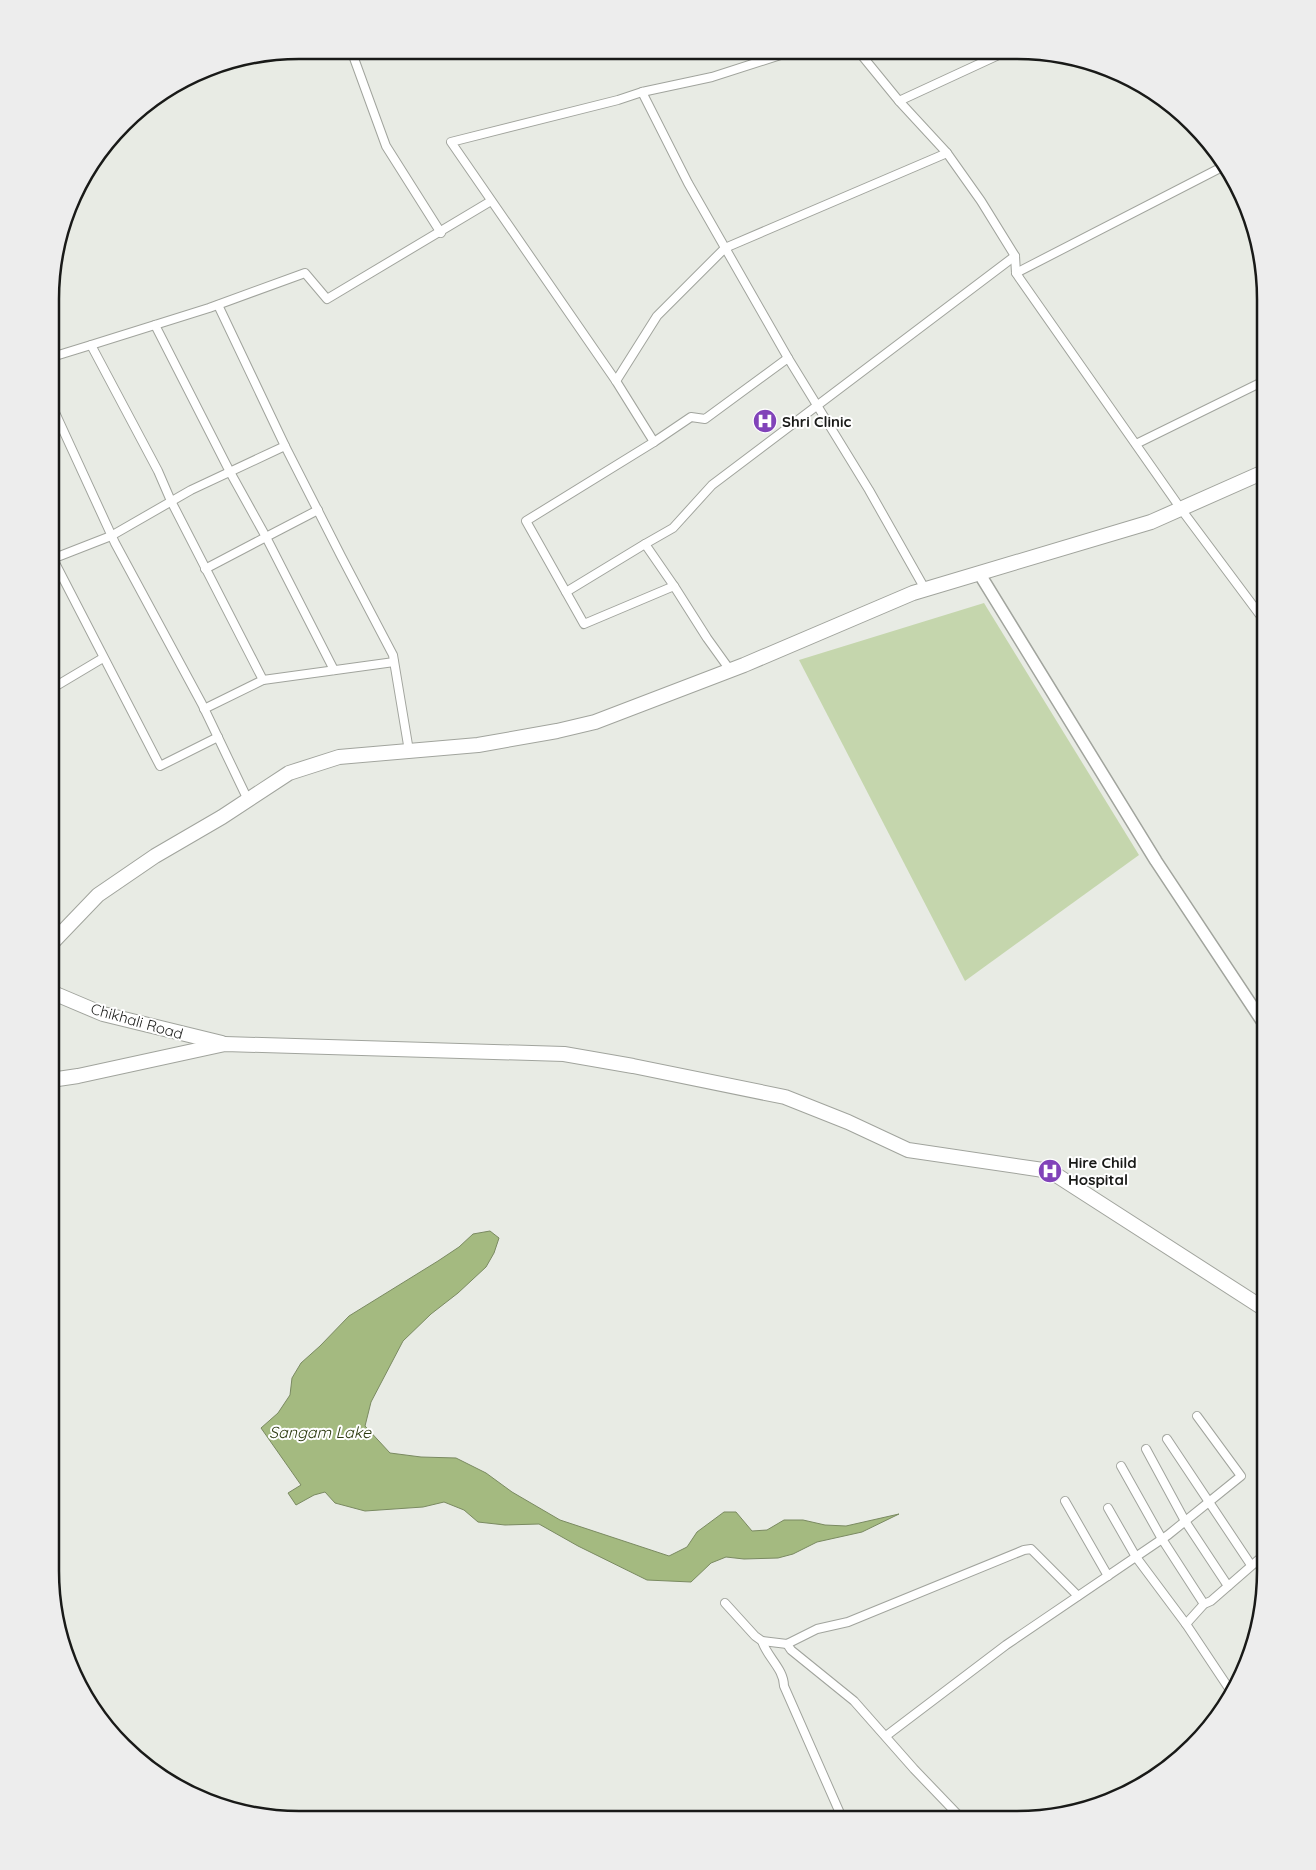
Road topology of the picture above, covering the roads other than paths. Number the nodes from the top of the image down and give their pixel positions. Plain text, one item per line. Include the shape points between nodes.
1 (354, 59) edge
2 (768, 59) edge
3 (864, 59) edge
4 (990, 59) edge
5 (642, 92) junction
6 (899, 101) junction
7 (947, 153) junction
8 (1218, 167) edge
9 (490, 201) junction
10 (441, 233) junction
11 (725, 248) junction
12 (1015, 256) junction
13 (1016, 273) junction
14 (218, 305) junction
15 (155, 325) junction
16 (91, 345) junction
17 (59, 355) edge
18 (788, 358) junction
19 (616, 382) junction
20 (1257, 384) edge
21 (817, 405) junction
22 (59, 421) edge
23 (654, 442) junction
24 (1136, 444) junction
25 (285, 446) junction
26 (230, 472) junction
27 (1257, 475) edge
28 (171, 502) junction
29 (1181, 509) junction
30 (318, 510) junction
31 (111, 536) junction
32 (266, 538) junction
33 (645, 544) junction
34 (59, 555) edge
35 (206, 569) junction
36 (59, 572) edge
37 (979, 573) junction
38 (674, 586) junction
39 (925, 589) junction
40 (566, 592) junction
41 (1257, 611) edge
42 (103, 658) junction
43 (394, 662) junction
44 (334, 670) junction
45 (730, 670) junction
46 (263, 680) junction
47 (59, 685) edge
48 (204, 709) junction
49 (218, 737) junction
50 (409, 751) junction
51 (248, 800) junction
52 (59, 936) edge
53 (59, 995) edge
54 (1257, 1012) edge
55 (225, 1044) junction
56 (59, 1079) edge
57 (1257, 1304) edge
58 (1197, 1416) dead end
59 (1166, 1439) dead end
60 (1146, 1449) dead end
61 (1120, 1466) dead end
62 (1065, 1501) dead end
63 (1209, 1501) junction
64 (1108, 1508) dead end
65 (1185, 1521) junction
66 (1162, 1539) junction
67 (1136, 1557) junction
68 (1257, 1561) edge
69 (1251, 1565) junction
70 (1108, 1576) junction
71 (1228, 1586) junction
72 (1078, 1596) junction
73 (725, 1603) dead end
74 (1204, 1604) junction
75 (1186, 1624) junction
76 (762, 1640) junction
77 (787, 1644) junction
78 (1228, 1687) edge
79 (886, 1736) junction
80 (839, 1811) edge
81 (954, 1811) edge

1 - 10 street via 386,146
2 - 5 street via 712,77
3 - 6 street
4 - 6 street
5 - 9 street via 451,142
5 - 11 street
6 - 7 street
7 - 11 street
7 - 12 street
8 - 13 street
9 - 10 street
9 - 19 street
10 - 14 street via 327,299 304,273
11 - 18 street
11 - 19 street via 657,316
12 - 13 street
12 - 21 street
13 - 24 street
14 - 15 street
14 - 25 street
15 - 16 street
15 - 26 street
16 - 17 street
16 - 28 street
18 - 21 street
18 - 23 street via 705,420 691,417
19 - 23 street
20 - 24 street
21 - 33 street via 712,485 673,528
21 - 39 street
22 - 31 street
23 - 40 street via 526,521
24 - 29 street
25 - 26 street
25 - 30 street
26 - 28 street
26 - 32 street
27 - 29 highway
28 - 31 street
28 - 35 street
29 - 37 highway via 1150,522
29 - 41 street
30 - 32 street
30 - 43 street
31 - 34 street
31 - 48 street
32 - 35 street
32 - 44 street
33 - 38 street
33 - 40 street
35 - 46 street
36 - 42 street
37 - 39 highway
37 - 54 main road via 1156,861
38 - 40 street via 584,624
38 - 45 street
39 - 45 highway
42 - 47 street
42 - 49 street via 160,766
43 - 44 street
43 - 50 street
44 - 46 street
45 - 50 highway via 595,722 478,745
46 - 48 street
48 - 49 street
49 - 51 street
50 - 51 highway via 338,757 289,773
51 - 52 highway via 98,895
53 - 55 highway, Chikhali Road via 103,1014
55 - 56 highway
55 - 57 highway via 564,1054 785,1097 908,1150 1050,1171
58 - 63 street via 1241,1476
59 - 63 street
60 - 65 street
61 - 66 street
62 - 70 street
63 - 65 street
63 - 69 street
64 - 67 street
65 - 66 street
65 - 71 street
66 - 67 street
66 - 74 street
67 - 70 street
67 - 75 street
68 - 69 street
69 - 71 street
70 - 72 street
71 - 74 street
72 - 77 street via 1031,1549 1024,1550 848,1622 817,1629
72 - 79 street via 1006,1645
73 - 76 street
74 - 75 street
75 - 78 street
76 - 77 street
76 - 80 street via 784,1679 784,1686
77 - 79 street via 854,1701
79 - 81 street

